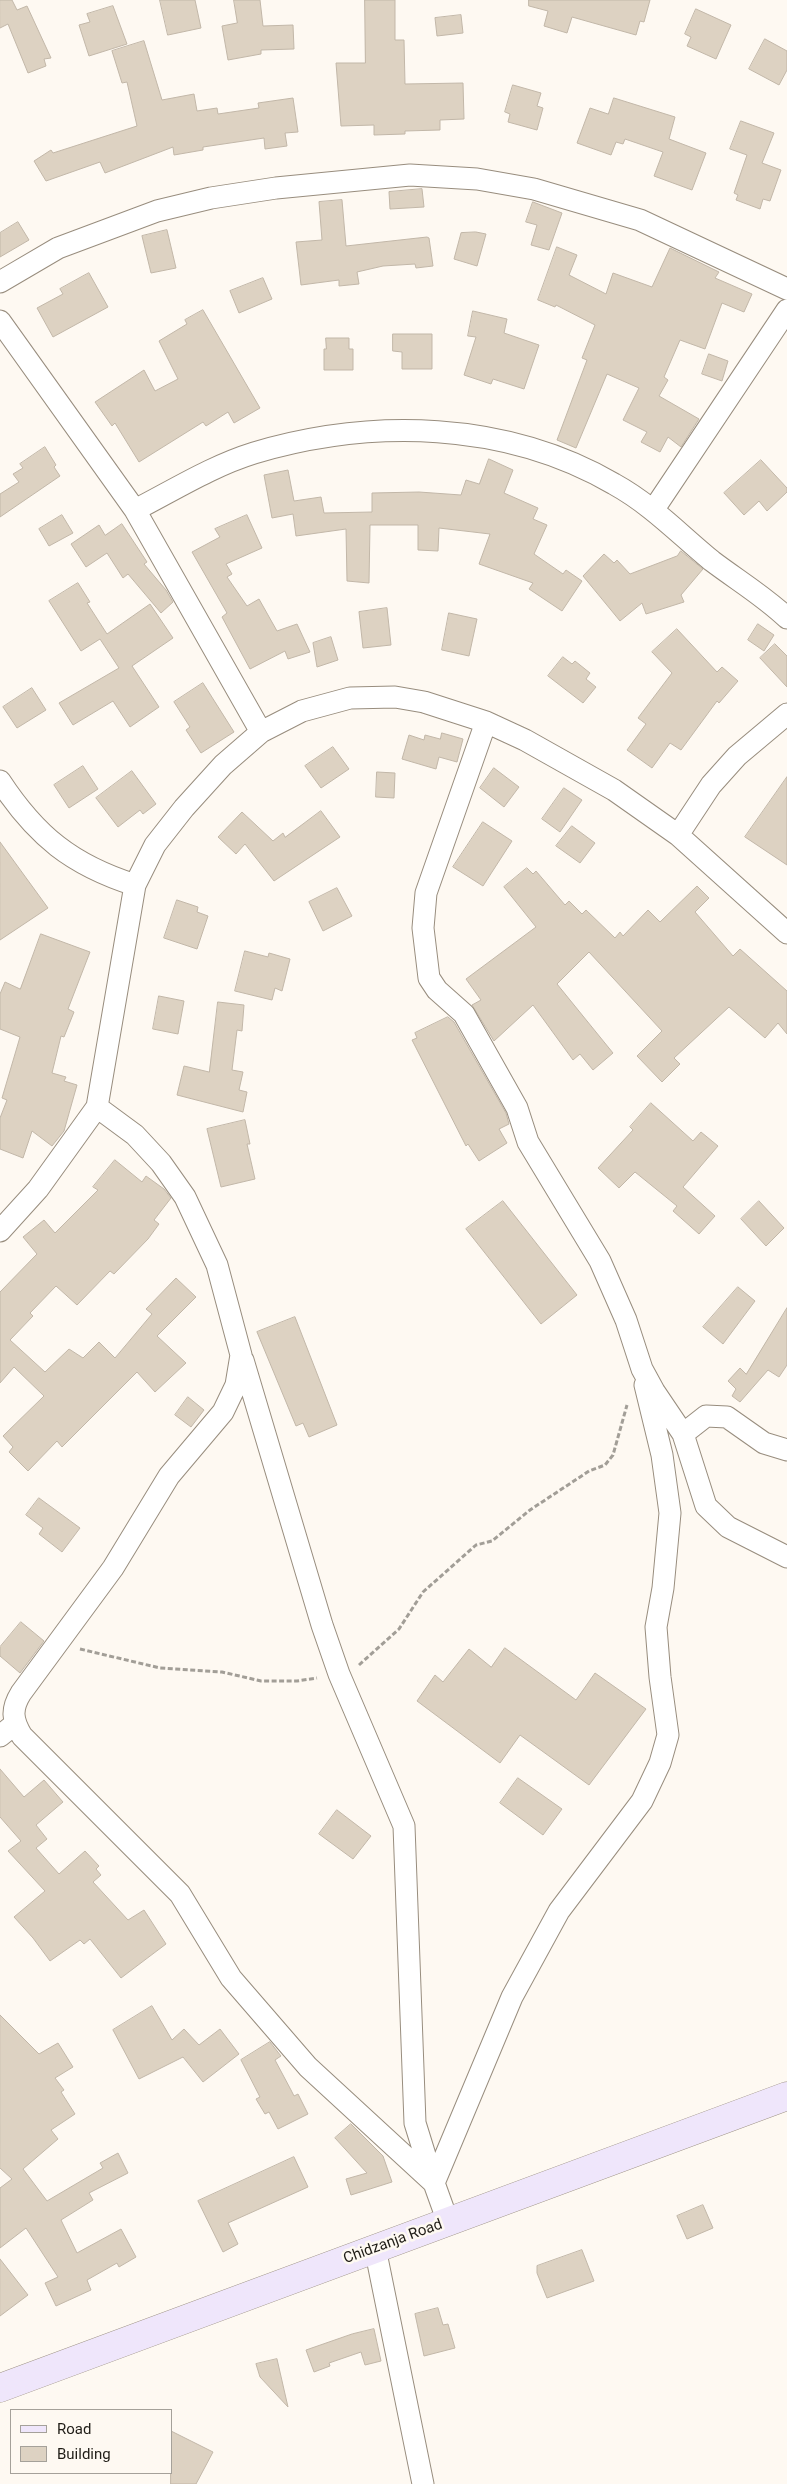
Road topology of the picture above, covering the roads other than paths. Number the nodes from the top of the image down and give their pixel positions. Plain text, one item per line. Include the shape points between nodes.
1 (0, 282) edge
2 (787, 289) edge
3 (787, 310) edge
4 (0, 321) edge
5 (135, 510) junction
6 (654, 510) junction
7 (787, 618) edge
8 (787, 714) edge
9 (486, 722) junction
10 (261, 732) junction
11 (0, 781) edge
12 (678, 836) junction
13 (135, 885) junction
14 (787, 933) edge
15 (97, 1107) junction
16 (0, 1231) edge
17 (241, 1355) junction
18 (642, 1369) junction
19 (683, 1434) junction
20 (787, 1450) edge
21 (787, 1557) edge
22 (7, 1719) edge
23 (787, 2096) edge
24 (434, 2183) junction
25 (448, 2222) junction
26 (375, 2248) junction
27 (0, 2388) edge
28 (423, 2484) edge

1 - 2 street via 58,248 156,211 276,188 410,175 477,179 534,189 640,220
3 - 6 street
4 - 5 street
5 - 6 street via 199,476 253,454 303,441 370,432 437,430 507,441 565,460 613,483
5 - 10 street
6 - 7 street via 712,561
8 - 12 street via 737,756 711,785
9 - 10 street via 432,704 395,697 350,698 302,711
9 - 12 street via 547,751 614,790
9 - 18 street via 426,893 423,928 429,978 437,990 464,1014 517,1108 528,1142 600,1261 626,1320
10 - 13 street via 223,765 184,808 155,845
11 - 13 street via 43,836 89,867
12 - 14 street
13 - 15 street
15 - 16 street via 38,1189
15 - 17 street via 135,1135 161,1163 185,1197 217,1265
17 - 22 street via 236,1385 223,1412 169,1476 113,1568 21,1693
17 - 24 street via 338,1674 404,1826 415,2123
18 - 19 street
18 - 24 street via 662,1455 670,1513 656,1627 668,1735 660,1763 642,1801 559,1912 512,1998
19 - 20 street via 706,1416 727,1417 764,1443
19 - 21 street via 706,1506 728,1527
22 - 24 street via 180,1894 231,1978 308,2067
23 - 25 street, Chidzanja Road
24 - 25 street
25 - 26 street, Chidzanja Road
26 - 27 street, Chidzanja Road
26 - 28 street

